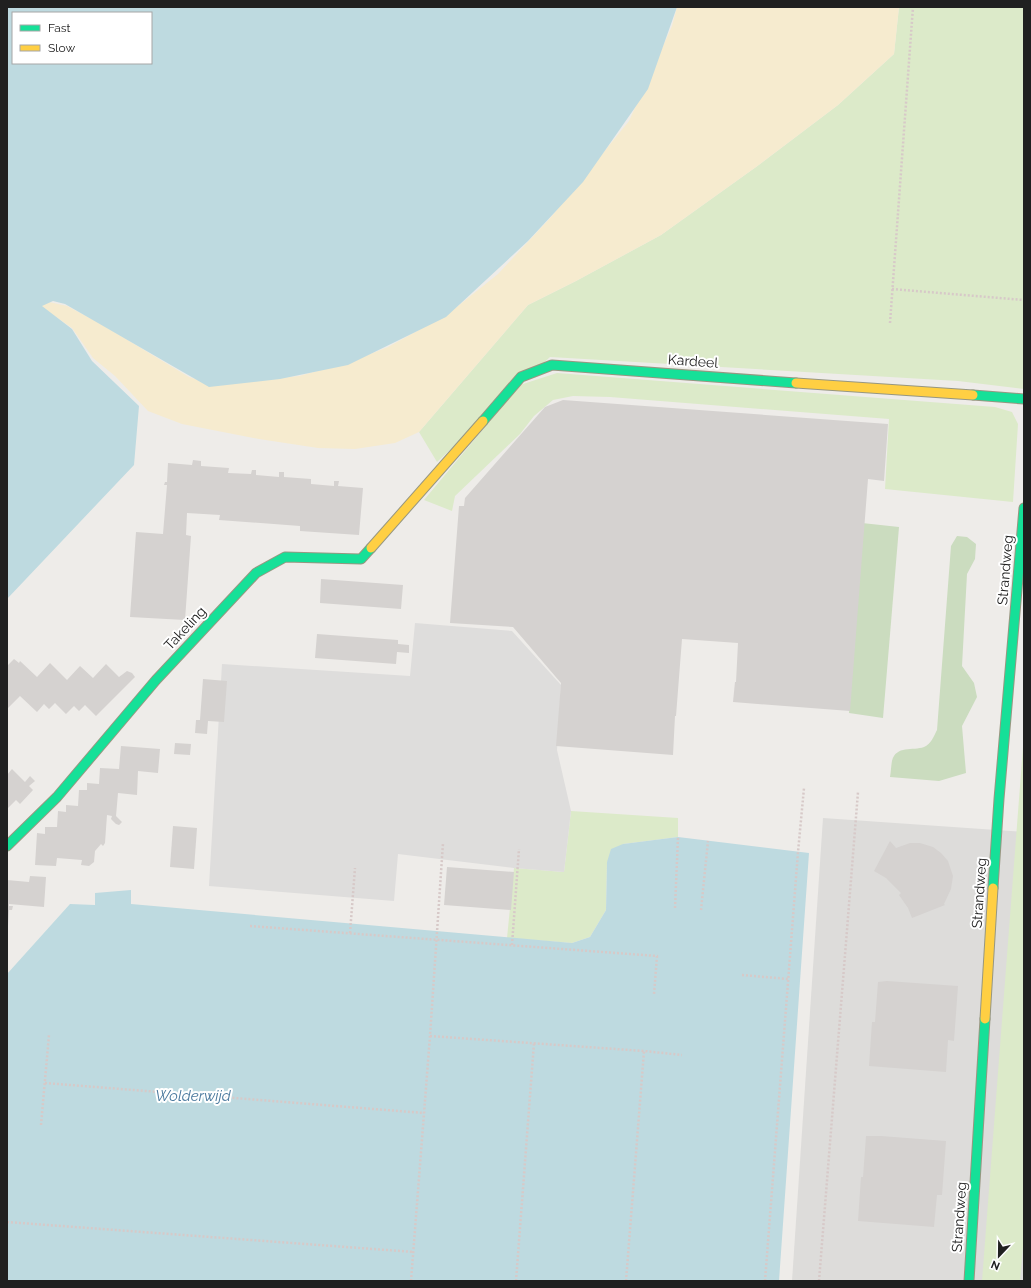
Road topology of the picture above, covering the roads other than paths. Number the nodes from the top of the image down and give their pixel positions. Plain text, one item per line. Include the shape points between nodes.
1 (1024, 399) edge
2 (416, 498) joint
3 (1024, 508) edge
4 (7, 846) edge
5 (969, 1281) edge

1 - 2 street, Kardeel via 552,365 521,377
2 - 4 street, Takeling via 361,559 285,557 256,573 156,680 57,798
3 - 5 street, Strandweg via 999,799

